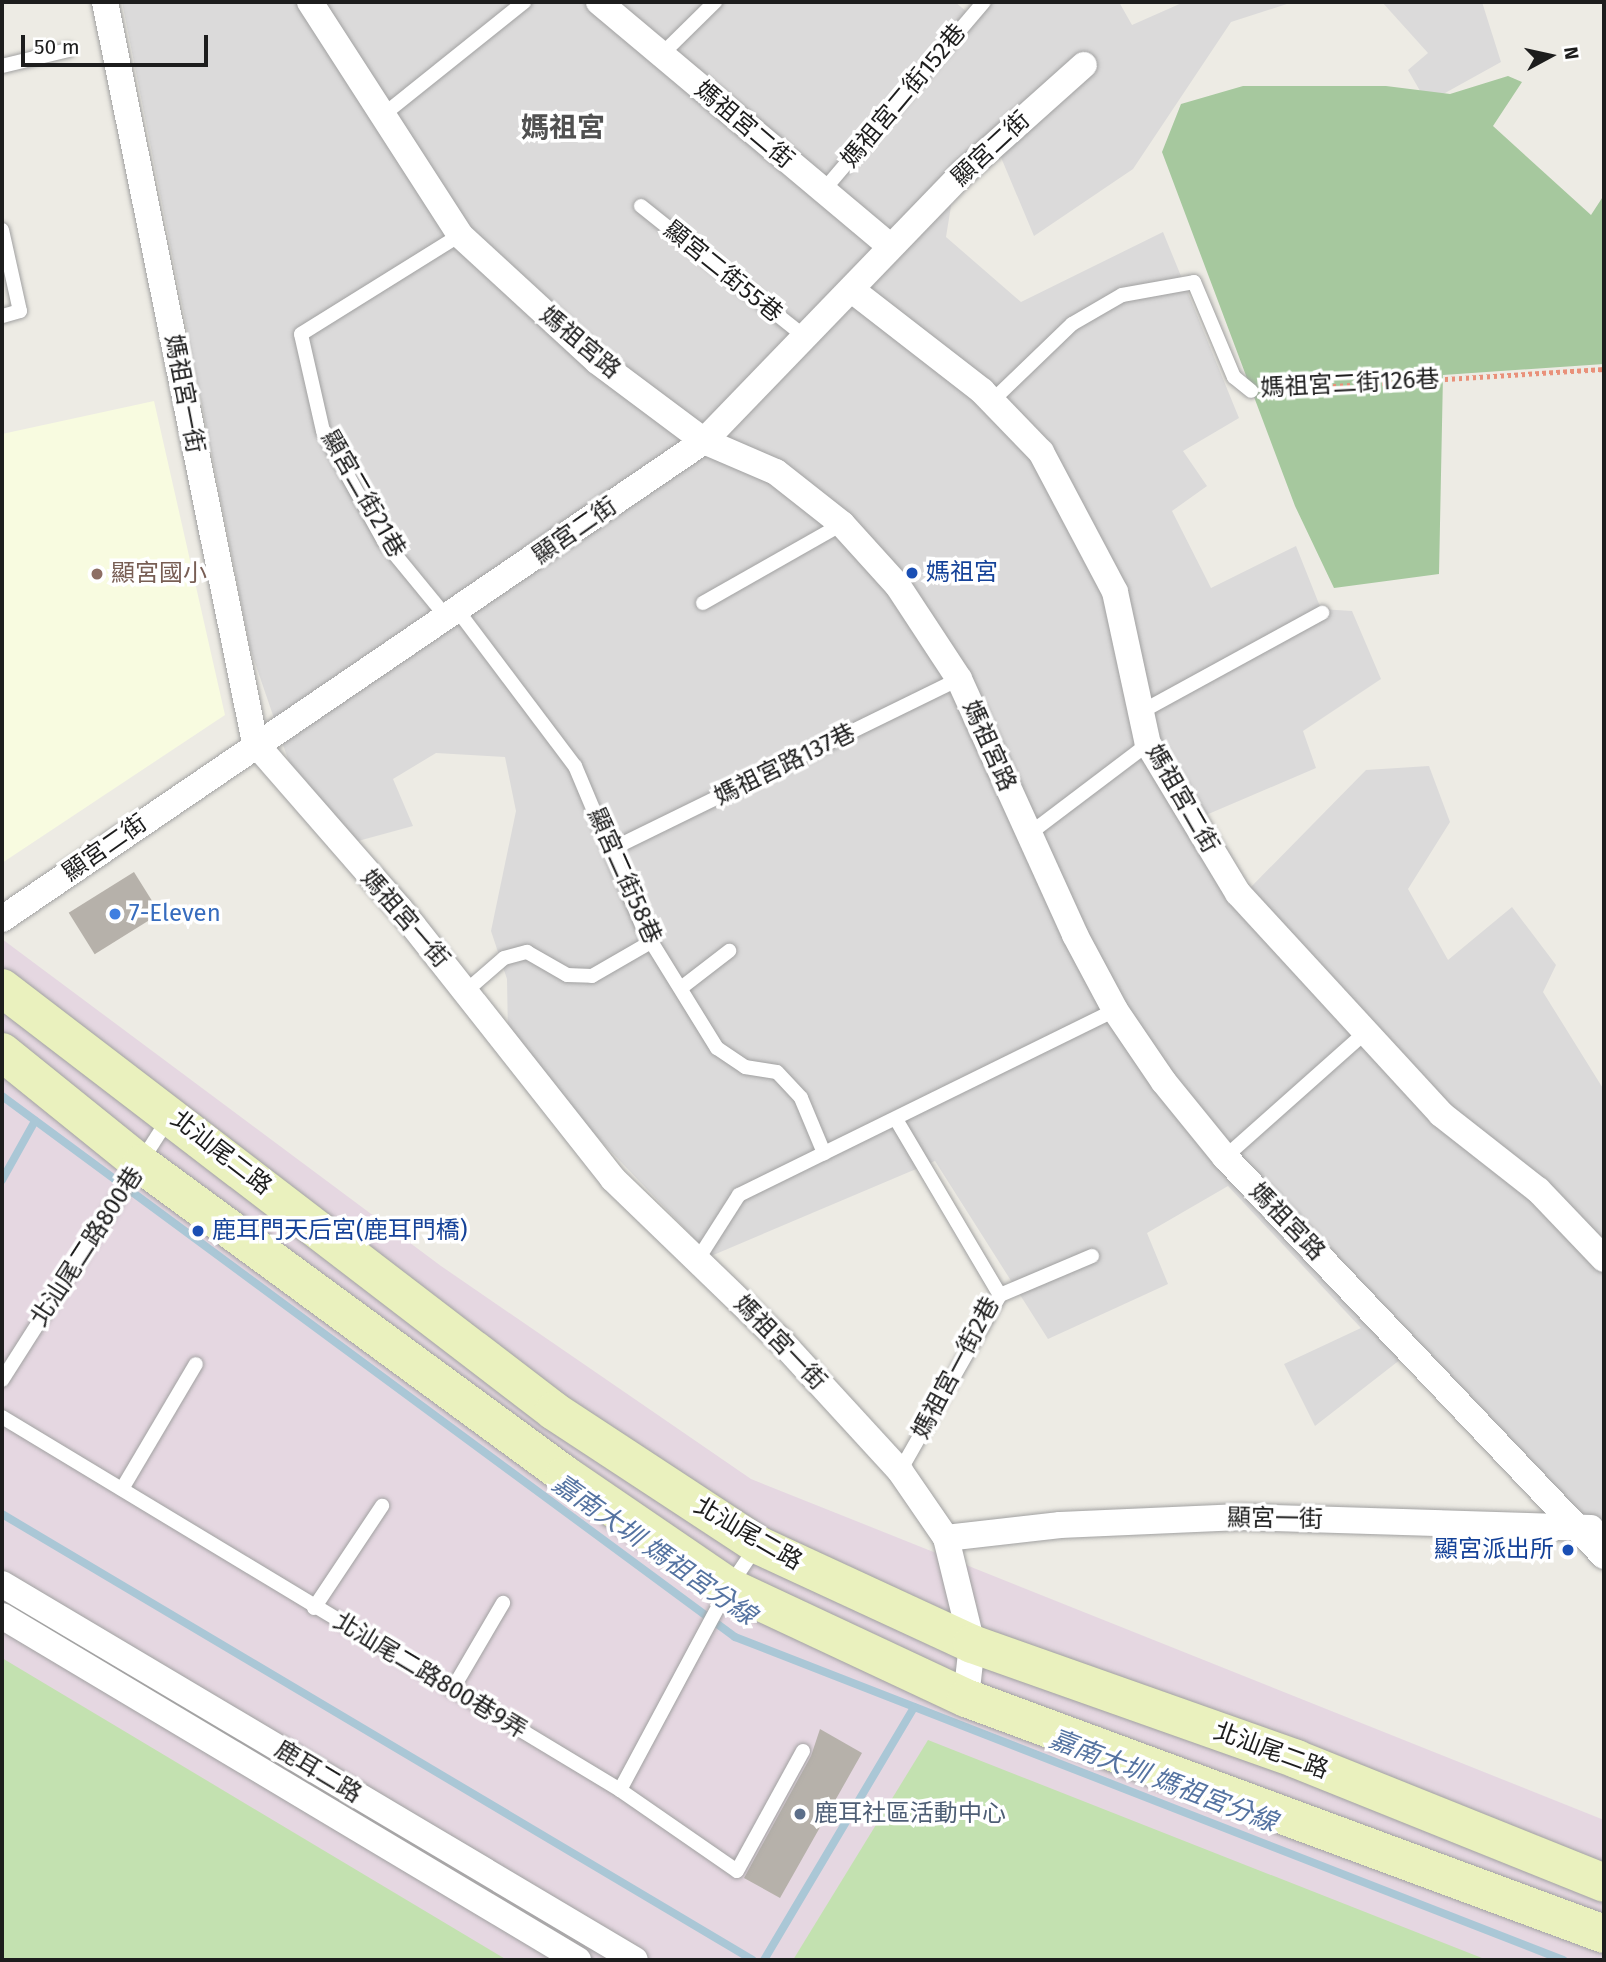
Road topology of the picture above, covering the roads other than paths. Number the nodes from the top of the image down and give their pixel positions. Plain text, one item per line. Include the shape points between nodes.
1 (105, 2) edge
2 (310, 2) edge
3 (524, 2) edge
4 (599, 2) edge
5 (715, 2) edge
6 (984, 2) edge
7 (68, 50) dead end
8 (661, 55) junction
9 (1084, 65) dead end
10 (2, 66) edge
11 (383, 116) junction
12 (823, 191) junction
13 (641, 206) dead end
14 (2, 230) edge
15 (460, 235) junction
16 (890, 246) junction
17 (852, 290) junction
18 (2, 316) edge
19 (805, 337) junction
20 (1251, 391) road end
21 (992, 401) junction
22 (704, 441) junction
23 (842, 524) junction
24 (703, 603) dead end
25 (1322, 613) dead end
26 (453, 615) junction
27 (959, 679) junction
28 (1139, 713) junction
29 (255, 743) junction
30 (1148, 744) junction
31 (1029, 834) junction
32 (610, 850) junction
33 (2, 919) edge
34 (651, 942) junction
35 (729, 951) dead end
36 (2, 988) edge
37 (681, 988) junction
38 (466, 991) junction
39 (1115, 1010) junction
40 (1366, 1032) junction
41 (2, 1052) edge
42 (171, 1114) junction
43 (897, 1121) junction
44 (824, 1153) junction
45 (1225, 1157) junction
46 (141, 1164) junction
47 (1092, 1256) dead end
48 (698, 1259) junction
49 (1604, 1259) edge
50 (1000, 1295) junction
51 (196, 1364) dead end
52 (2, 1380) edge
53 (2, 1417) edge
54 (900, 1471) junction
55 (122, 1489) junction
56 (382, 1506) dead end
57 (1592, 1529) edge
58 (946, 1538) junction
59 (758, 1545) junction
60 (1604, 1556) edge
61 (2, 1584) edge
62 (729, 1587) junction
63 (503, 1602) dead end
64 (314, 1608) junction
65 (2, 1616) edge
66 (972, 1644) junction
67 (452, 1690) junction
68 (966, 1698) junction
69 (803, 1751) dead end
70 (620, 1790) junction
71 (1604, 1882) edge
72 (1604, 1934) edge
73 (578, 1960) edge
74 (635, 1960) edge

1 - 29 street, 媽祖宮一街
2 - 11 street, 媽祖宮路
3 - 11 lane
4 - 8 street, 媽祖宮二街
5 - 8 lane
6 - 12 lane, 媽祖宮二街152巷
7 - 10 lane
8 - 12 street, 媽祖宮二街
9 - 16 street, 顯宮二街
11 - 15 street, 媽祖宮路
12 - 16 street, 媽祖宮二街
13 - 19 lane, 顯宮二街55巷
14 - 18 lane via 20,311
15 - 22 street, 媽祖宮路 via 597,361
15 - 26 lane, 顯宮二街21巷 via 301,334 323,432 384,541
16 - 17 street, 顯宮二街
17 - 19 street, 顯宮二街
17 - 21 street, 媽祖宮二街
19 - 22 street, 顯宮二街
20 - 21 lane, 媽祖宮二街126巷 via 1234,377 1194,282 1122,295 1072,324
21 - 28 street, 媽祖宮二街 via 1041,453 1115,592
22 - 23 street, 媽祖宮路 via 776,472
22 - 26 street, 顯宮二街
23 - 24 lane
23 - 27 street, 媽祖宮路 via 898,586
25 - 28 lane
26 - 29 street, 顯宮二街
26 - 32 lane, 顯宮二街58巷 via 575,766
27 - 31 street, 媽祖宮路
27 - 32 lane, 媽祖宮路137巷
28 - 30 street, 媽祖宮二街
29 - 33 street, 顯宮二街
29 - 38 street, 媽祖宮一街
30 - 31 lane
30 - 40 street, 媽祖宮二街 via 1238,893
31 - 39 street, 媽祖宮路
32 - 34 lane, 顯宮二街58巷
34 - 37 lane, 顯宮二街58巷
34 - 38 lane via 592,976 567,975 527,952 504,958
35 - 37 lane
36 - 42 street, 北汕尾二路
37 - 44 lane, 顯宮二街58巷 via 717,1048 746,1067 777,1072 801,1098
38 - 48 street, 媽祖宮一街 via 613,1179
39 - 43 lane
39 - 45 street, 媽祖宮路
40 - 45 lane
40 - 49 street, 媽祖宮二街 via 1441,1114 1538,1190
41 - 46 street, 北汕尾二路
42 - 46 lane, 北汕尾二路800巷
42 - 59 street, 北汕尾二路 via 554,1411
43 - 44 lane
43 - 50 lane, 媽祖宮一街2巷
44 - 48 lane via 739,1195
45 - 57 street, 媽祖宮路
46 - 52 lane, 北汕尾二路800巷
46 - 62 street, 北汕尾二路 via 565,1475
47 - 50 lane
48 - 54 street, 媽祖宮一街
50 - 54 lane, 媽祖宮一街2巷
51 - 55 lane
53 - 55 lane, 北汕尾二路800巷9弄
54 - 58 street, 媽祖宮一街
55 - 64 lane, 北汕尾二路800巷9弄
56 - 64 lane
57 - 58 street, 顯宮一街 via 1241,1517 1060,1525
57 - 60 street, 媽祖宮路
58 - 66 street, 媽祖宮一街
59 - 62 lane
59 - 66 street, 北汕尾二路
61 - 74 street, 鹿耳二路
62 - 68 street, 北汕尾二路
62 - 70 lane
63 - 67 lane
64 - 67 lane, 北汕尾二路800巷9弄
65 - 73 street, 鹿耳二路
66 - 68 street, 媽祖宮一街
66 - 71 street, 北汕尾二路 via 1296,1759
67 - 70 lane, 北汕尾二路800巷9弄
68 - 72 street, 北汕尾二路
69 - 70 lane, 北汕尾二路800巷9弄 via 737,1871

